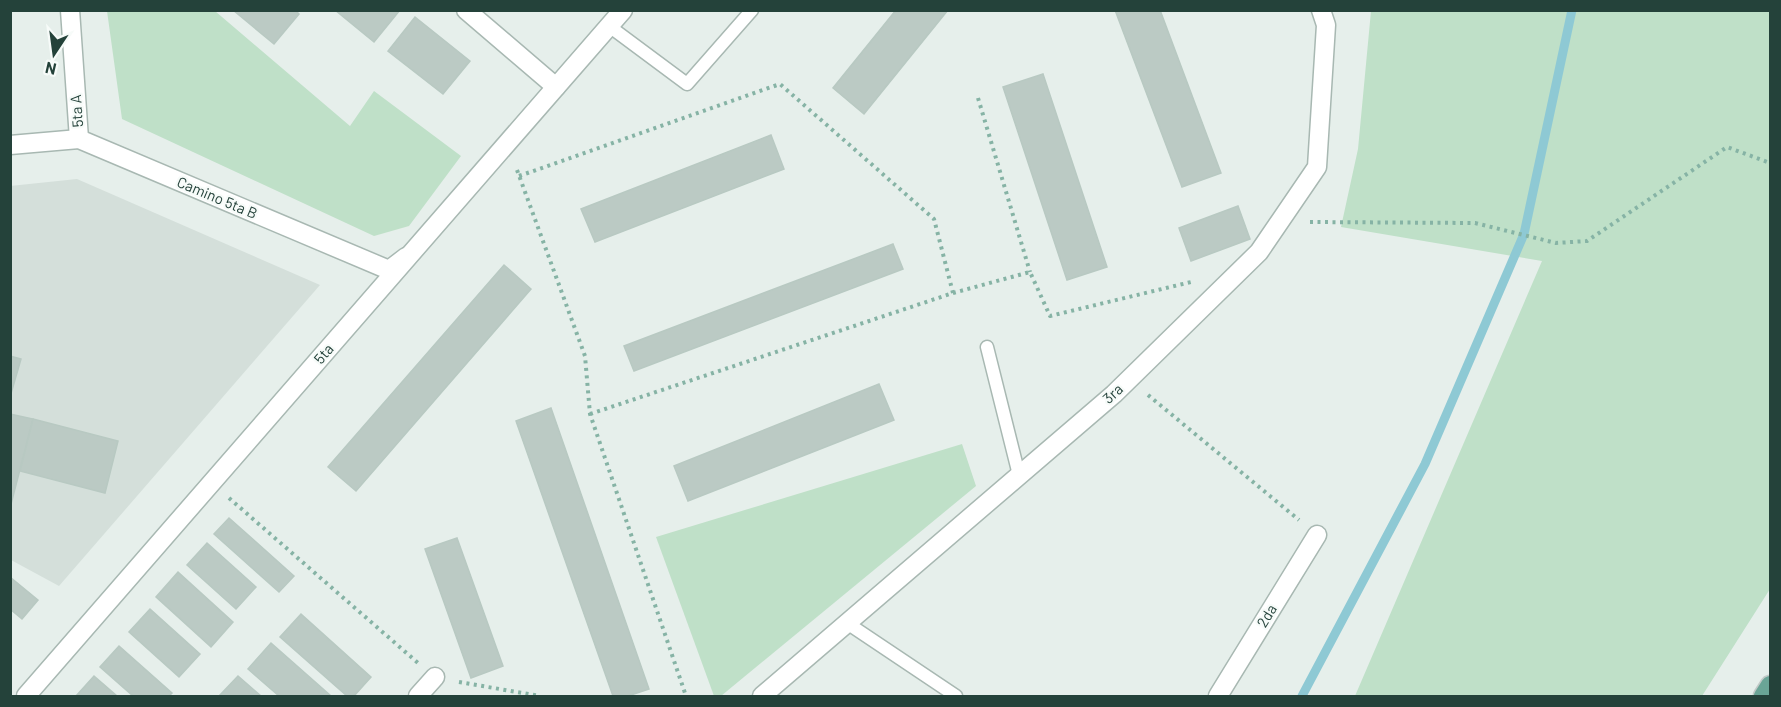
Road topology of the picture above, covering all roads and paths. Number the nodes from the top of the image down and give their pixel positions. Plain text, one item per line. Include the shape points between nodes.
1 (70, 10) edge
2 (466, 10) edge
3 (623, 10) edge
4 (753, 10) edge
5 (1321, 10) edge
6 (609, 26) junction
7 (556, 87) junction
8 (978, 98) dead end
9 (79, 139) junction
10 (506, 144) junction
11 (10, 145) edge
12 (1770, 163) edge
13 (519, 176) junction
14 (1279, 222) junction
15 (414, 250) junction
16 (1030, 272) junction
17 (1196, 281) dead end
18 (953, 293) junction
19 (987, 347) dead end
20 (1129, 380) junction
21 (590, 414) junction
22 (1019, 475) junction
23 (210, 482) junction
24 (1317, 535) joint
25 (847, 623) junction
26 (435, 677) junction
27 (1770, 685) edge
28 (26, 696) edge
29 (418, 696) edge
30 (540, 696) edge
31 (686, 696) edge
32 (762, 696) edge
33 (956, 696) edge
34 (1218, 696) edge
35 (1763, 696) edge

1 - 9 street, 5ta A
2 - 7 street
3 - 6 street, 5ta
4 - 6 lane via 687,84
5 - 14 street, 3ra via 1326,26 1317,167
6 - 7 street, 5ta
7 - 10 street, 5ta
8 - 16 path
9 - 11 street, Camino 5ta B
9 - 15 street, Camino 5ta B via 389,270
10 - 13 path
10 - 15 street, 5ta
12 - 14 path via 1726,147 1587,241 1556,243 1475,223
13 - 18 path via 780,84 934,219
13 - 21 path via 585,356
14 - 20 street, 3ra via 1259,252
15 - 23 street, 5ta
16 - 17 path via 1050,316
16 - 18 path
18 - 21 path
19 - 22 lane
20 - 22 street, 3ra
20 - 24 path
21 - 31 path
22 - 25 street, 3ra
23 - 26 path
23 - 28 street, 5ta
24 - 34 street, 2da
25 - 32 street, 3ra
25 - 33 lane
26 - 29 street
26 - 30 path
27 - 35 main road

